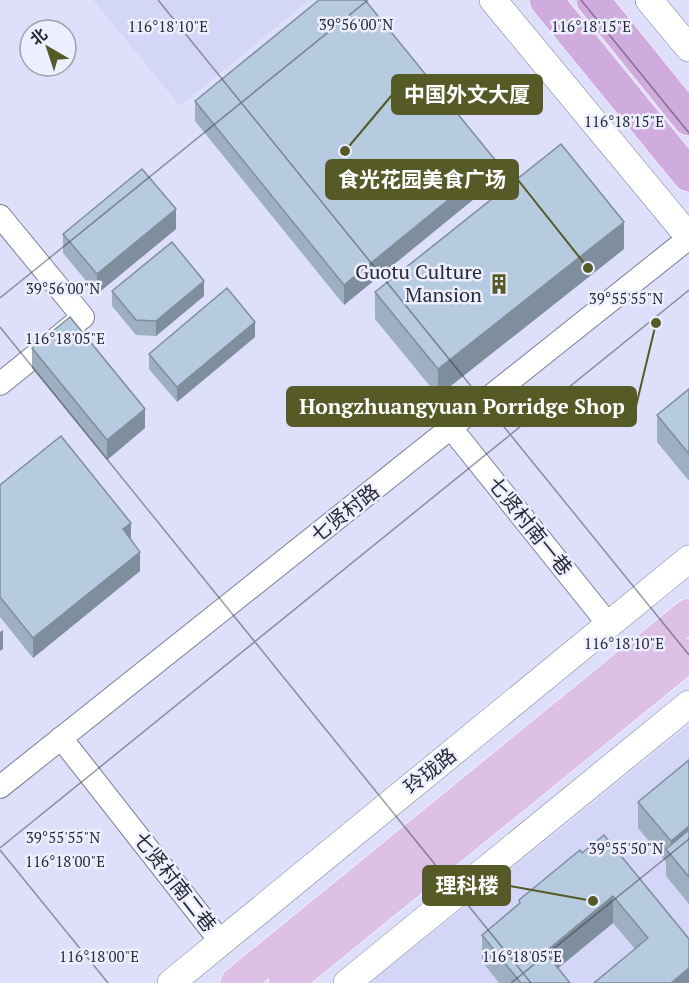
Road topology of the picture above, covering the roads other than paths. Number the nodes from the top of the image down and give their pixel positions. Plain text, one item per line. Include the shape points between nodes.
1 (493, 0) edge
2 (546, 0) edge
3 (593, 0) edge
4 (649, 0) edge
5 (689, 48) edge
6 (684, 113) edge
7 (689, 175) edge
8 (0, 216) edge
9 (689, 238) edge
10 (0, 384) edge
11 (451, 428) junction
12 (689, 559) edge
13 (689, 615) edge
14 (609, 625) junction
15 (689, 655) edge
16 (689, 704) edge
17 (62, 738) junction
18 (0, 787) edge
19 (222, 942) junction
20 (171, 983) edge
21 (237, 983) edge
22 (285, 983) edge
23 (347, 983) edge

1 - 9 street
2 - 7 highway
3 - 6 highway
4 - 5 street
8 - 10 street via 83,317
9 - 11 street, 七贤村路
11 - 14 street, 七贤村南一巷
11 - 17 street, 七贤村路
12 - 14 street, 玲珑路
13 - 21 main road
14 - 19 street, 玲珑路
15 - 22 main road
16 - 23 street
17 - 18 street, 七贤村路
17 - 19 street, 七贤村南二巷
19 - 20 street, 玲珑路

